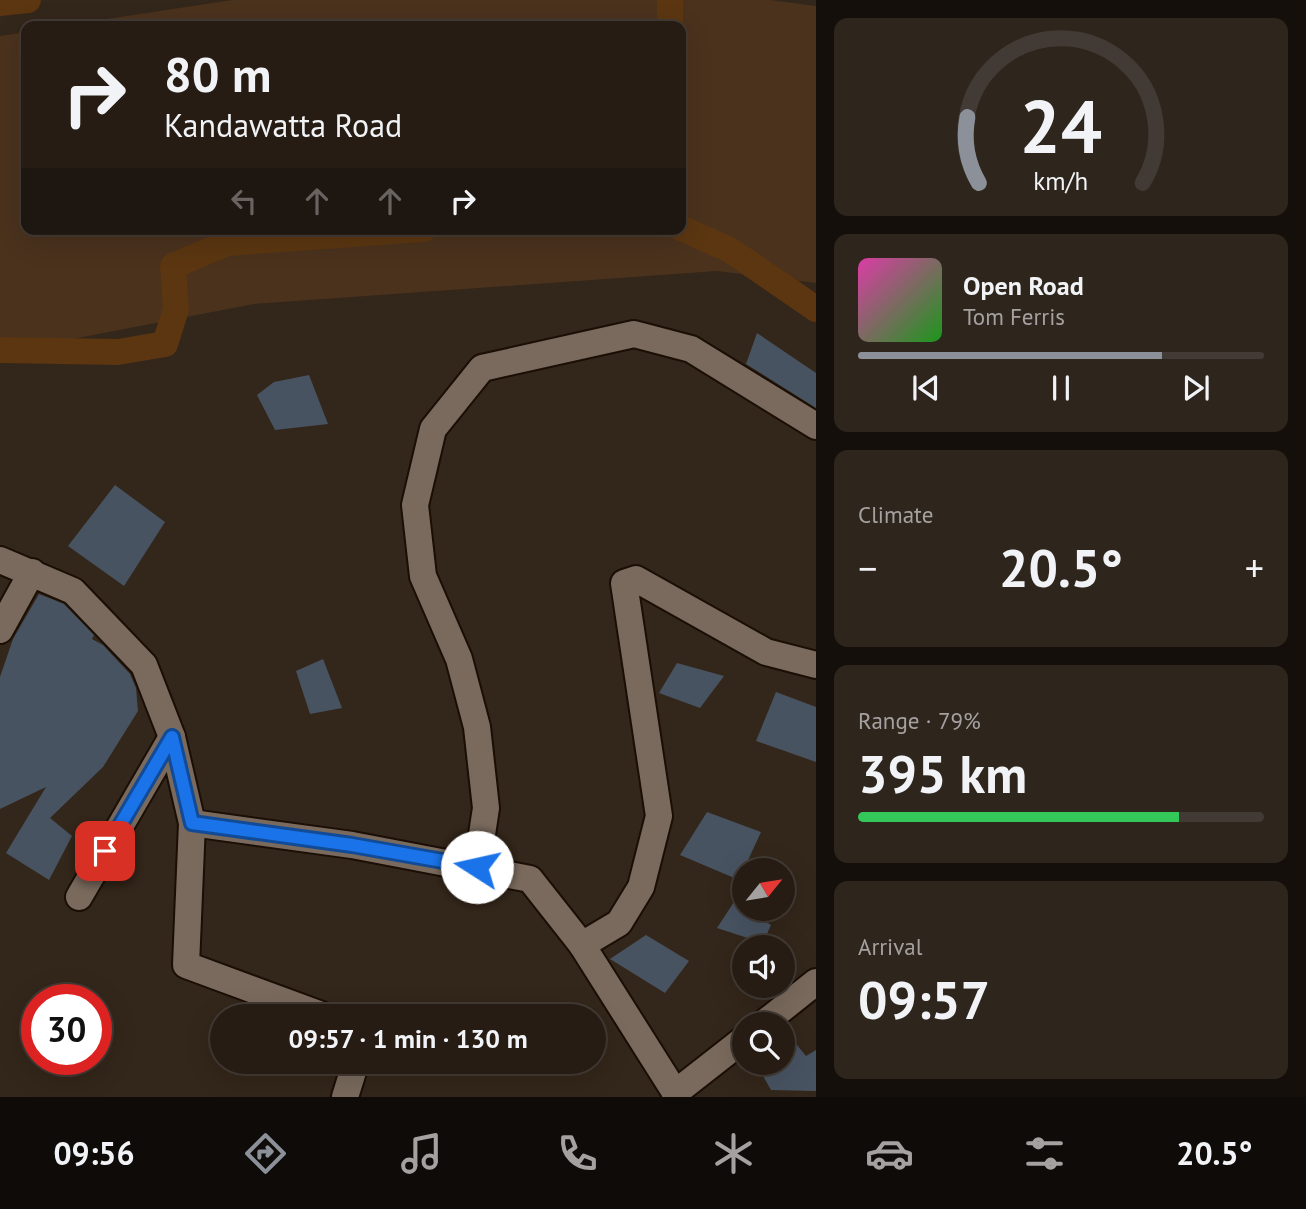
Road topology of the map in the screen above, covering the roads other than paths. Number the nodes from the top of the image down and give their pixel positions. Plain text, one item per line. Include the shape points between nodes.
1 (816, 426) edge
2 (0, 560) edge
3 (32, 572) junction
4 (0, 630) edge
5 (816, 665) edge
6 (172, 737) junction
7 (192, 823) junction
8 (477, 867) junction
9 (79, 897) dead end
10 (582, 945) junction
11 (816, 982) edge
12 (292, 1004) edge
13 (778, 1012) edge
14 (732, 1049) edge
15 (352, 1074) edge
16 (676, 1095) edge
17 (345, 1097) edge

1 - 8 street via 691,349 634,334 481,368 433,429 415,505 423,576 460,659 477,727 486,808
2 - 3 street
3 - 4 street
3 - 6 street via 74,591 144,665
5 - 10 street via 766,652 636,579 624,583 659,816 640,887 619,923
6 - 7 street
6 - 9 street
7 - 8 street
7 - 12 street via 186,965
8 - 10 street via 530,879
10 - 16 street
11 - 13 street
14 - 16 street
15 - 17 street

